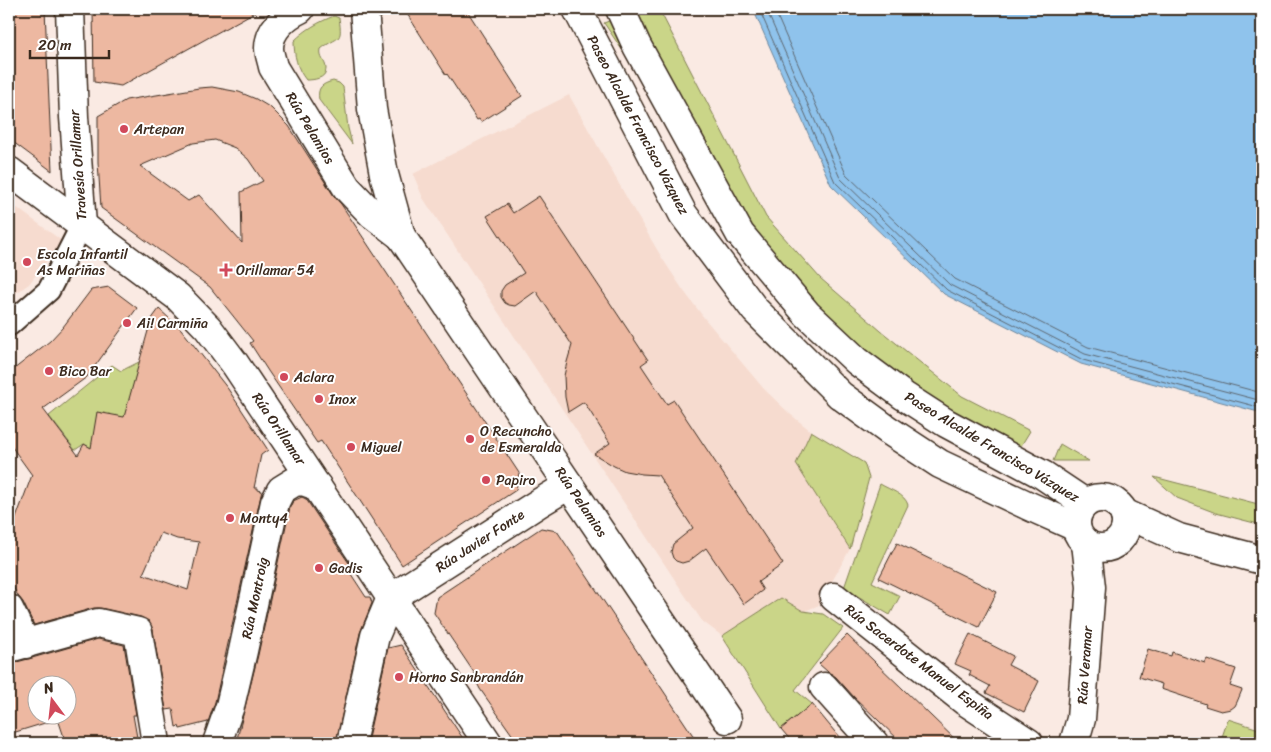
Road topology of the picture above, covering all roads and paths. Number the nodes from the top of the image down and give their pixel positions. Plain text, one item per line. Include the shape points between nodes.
1 (70, 9) edge
2 (300, 9) edge
3 (364, 9) edge
4 (577, 9) edge
5 (620, 9) edge
6 (9, 171) edge
7 (82, 225) junction
8 (401, 236) junction
9 (9, 325) edge
10 (569, 485) junction
11 (317, 486) junction
12 (1124, 513) junction
13 (1094, 532) junction
14 (1179, 538) junction
15 (1262, 560) edge
16 (834, 597) dead end
17 (391, 598) junction
18 (9, 609) edge
19 (17, 646) edge
20 (824, 687) dead end
21 (727, 719) dead end
22 (156, 743) edge
23 (217, 743) edge
24 (351, 743) edge
25 (488, 743) edge
26 (874, 743) edge
27 (1029, 743) edge
28 (1074, 743) edge

1 - 7 street, Travesía Orillamar
2 - 8 street, Rúa Pelamios via 278,25 272,35 269,47 273,67 347,188 372,214
3 - 8 street, Rúa Pelamios via 372,109 384,174
4 - 13 street, Paseo Alcalde Francisco Vázquez via 683,214 756,310 840,395 940,464
5 - 13 street, Paseo Alcalde Francisco Vázquez via 740,234 807,314 857,361 904,396 946,424 1043,475
6 - 7 street, Rúa Orillamar
7 - 9 street, Travesía Orillamar via 49,290
7 - 11 street, Rúa Orillamar via 178,297 208,328
8 - 10 street, Rúa Pelamios
10 - 17 street, Rúa Javier Fonte
10 - 21 street, Rúa Pelamios
11 - 17 street, Rúa Orillamar
11 - 23 street, Rúa Montroig via 303,481 294,482 281,490 275,502 230,706
12 - 13 street, Rúa Veramar via 1124,533
12 - 13 street, Paseo Alcalde Francisco Vázquez via 1115,501 1100,497 1092,499
12 - 14 street, Paseo Alcalde Francisco Vázquez
13 - 14 street, Paseo Alcalde Francisco Vázquez
13 - 28 street, Rúa Veramar via 1081,719
14 - 15 street, Paseo Alcalde Francisco Vázquez
16 - 27 street, Rúa Sacerdote Manuel Espiña via 965,701
17 - 24 street via 375,636
17 - 25 street, Rúa Orillamar
18 - 19 street
19 - 22 street via 98,623 138,632
20 - 26 street

